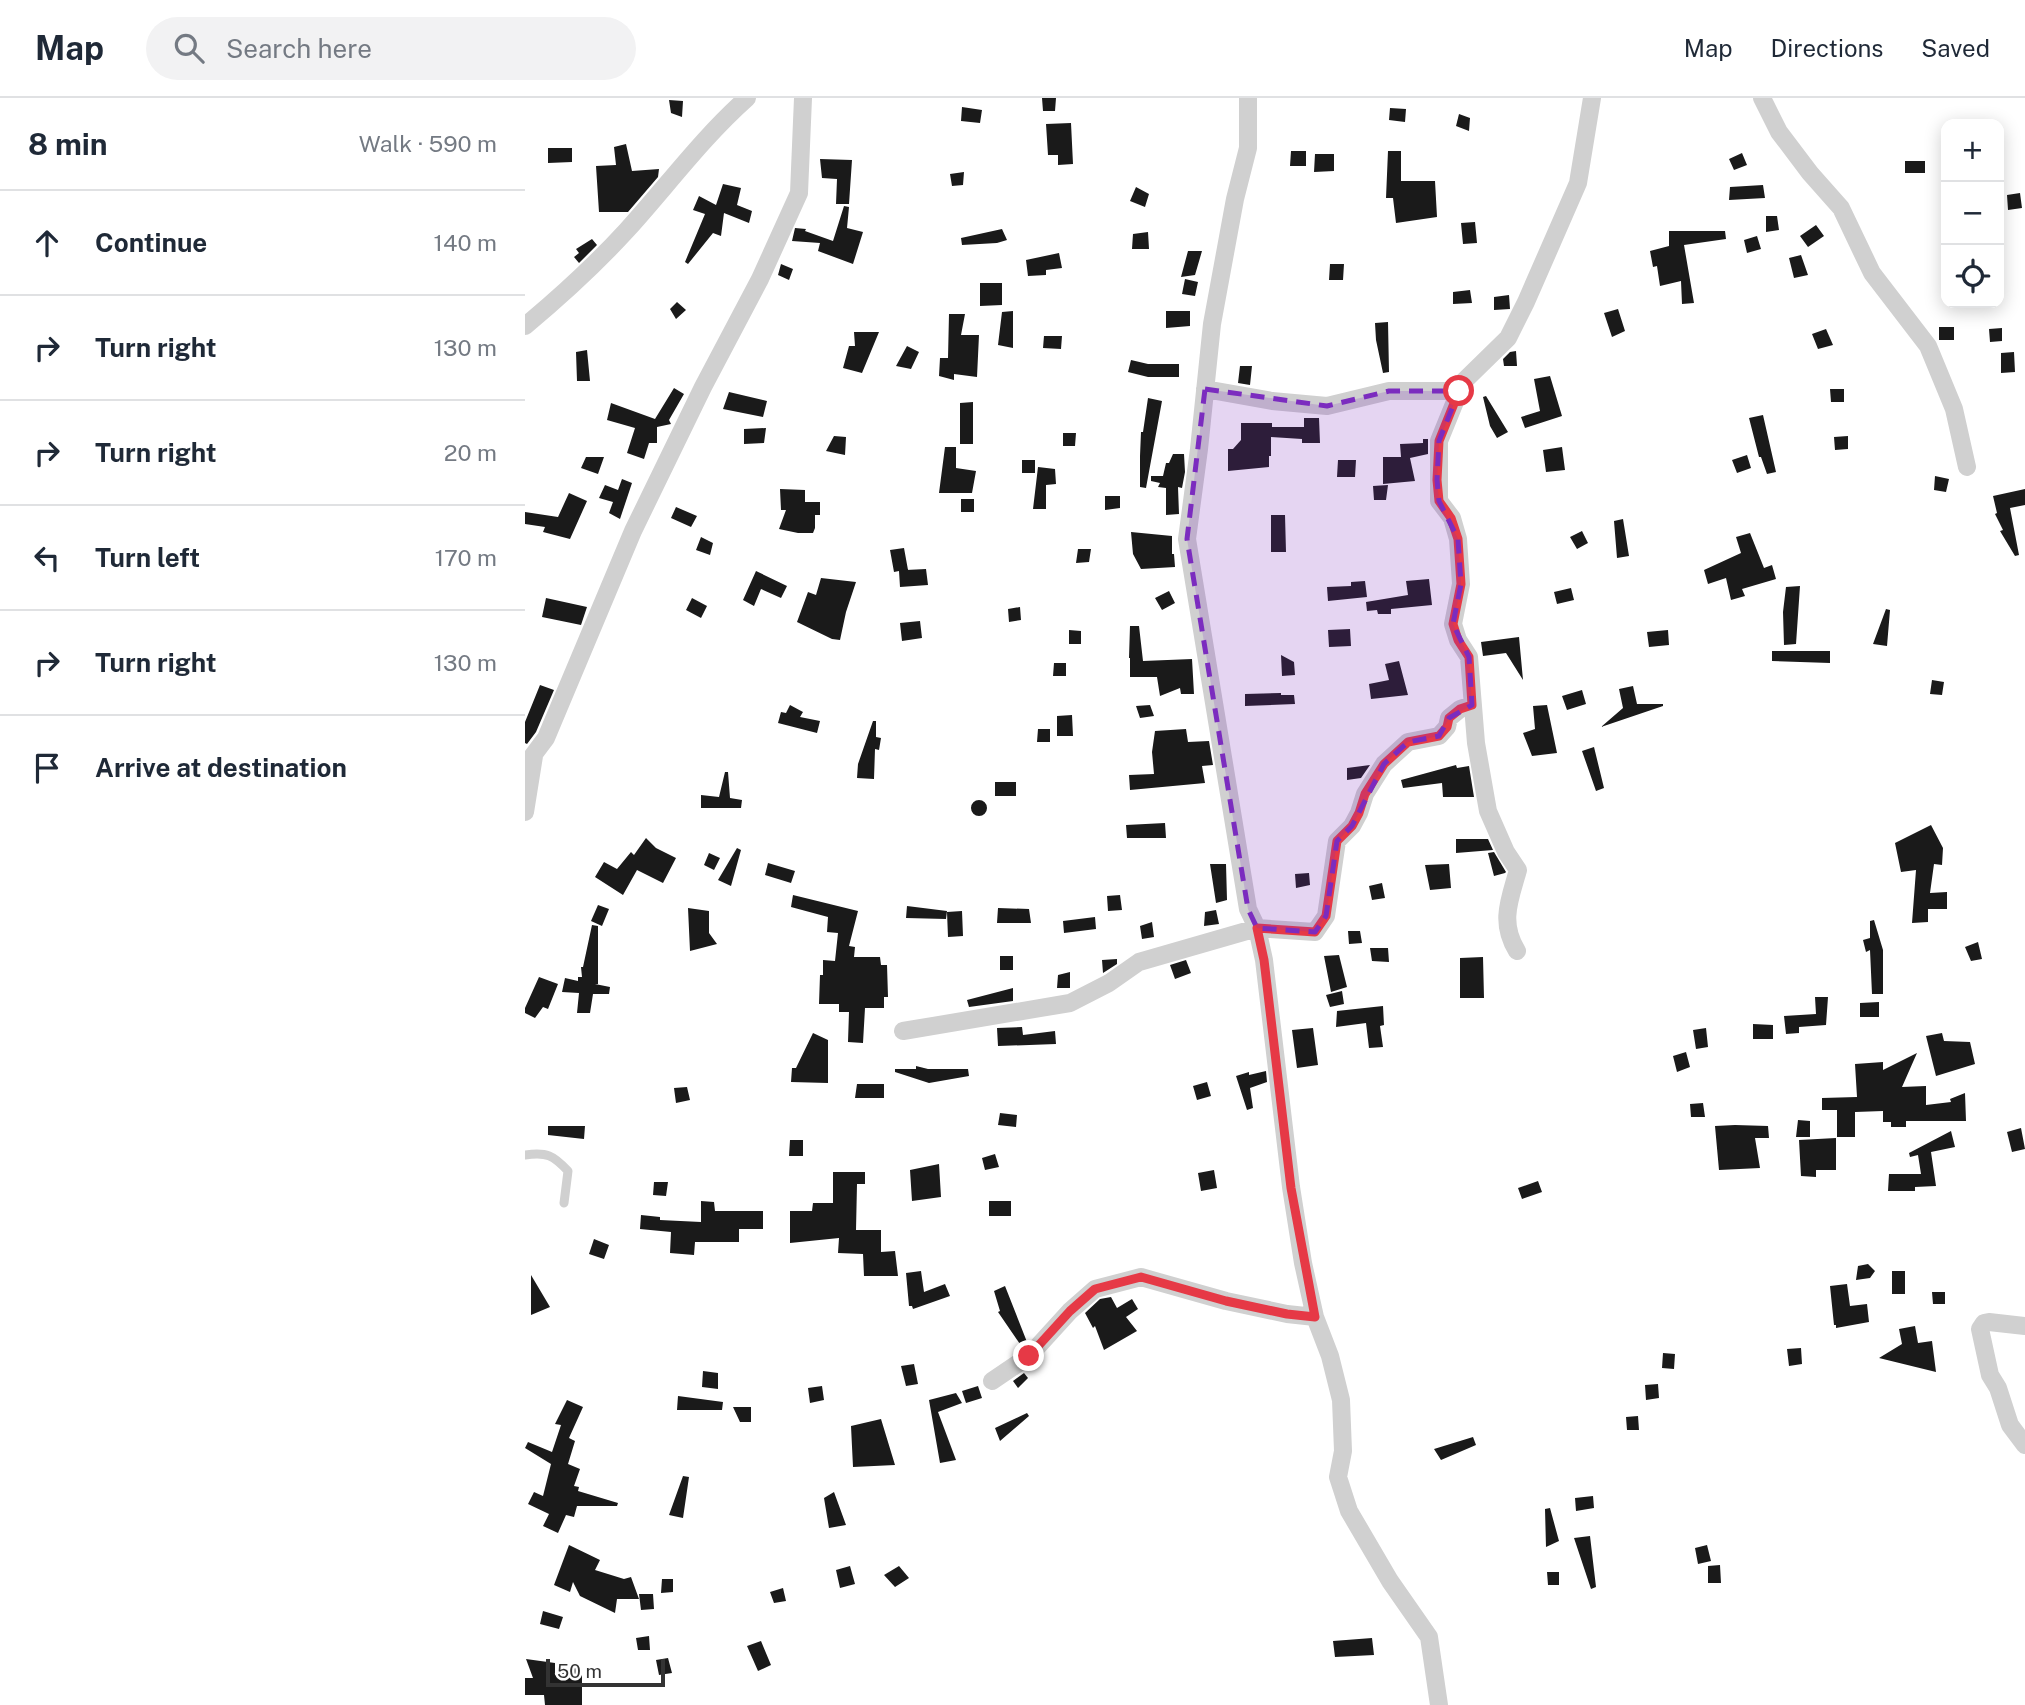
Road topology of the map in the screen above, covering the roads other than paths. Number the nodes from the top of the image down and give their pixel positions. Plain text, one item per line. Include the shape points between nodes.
1 (747, 98) edge
2 (803, 98) edge
3 (1248, 98) edge
4 (1592, 98) edge
5 (1762, 98) edge
6 (525, 326) edge
7 (1205, 389) junction
8 (1459, 391) junction
9 (1968, 467) dead end
10 (1472, 705) junction
11 (530, 761) edge
12 (525, 812) edge
13 (1257, 928) junction
14 (1517, 950) dead end
15 (903, 1031) dead end
16 (525, 1155) edge
17 (564, 1203) dead end
18 (1315, 1317) junction
19 (2025, 1326) edge
20 (992, 1381) dead end
21 (2025, 1445) edge
22 (1439, 1705) edge

1 - 6 street via 571,288
2 - 11 street via 799,193 633,531 546,738
3 - 7 street via 1248,148 1212,324
4 - 8 street via 1578,183 1526,302 1508,338
5 - 9 street via 1779,132 1841,208 1872,273 1928,346 1954,410
7 - 8 street via 1327,406 1389,391
7 - 13 street via 1187,539 1241,872
8 - 10 street via 1439,441 1437,480 1439,501 1458,539 1461,584 1453,624 1469,657
10 - 13 street via 1449,718 1439,736 1408,742 1384,764 1352,826 1337,841 1326,916 1315,932
10 - 14 street via 1488,811 1518,870 1506,926
11 - 12 street
13 - 15 street via 1139,962 1070,1003
13 - 18 street via 1291,1188
16 - 17 lane via 554,1156 568,1171
18 - 20 street via 1226,1301 1141,1277 1095,1289 1029,1356
18 - 22 street via 1342,1400 1343,1451 1338,1477 1349,1511 1429,1637
19 - 21 street via 1989,1322 1980,1329 1990,1375 2010,1425

